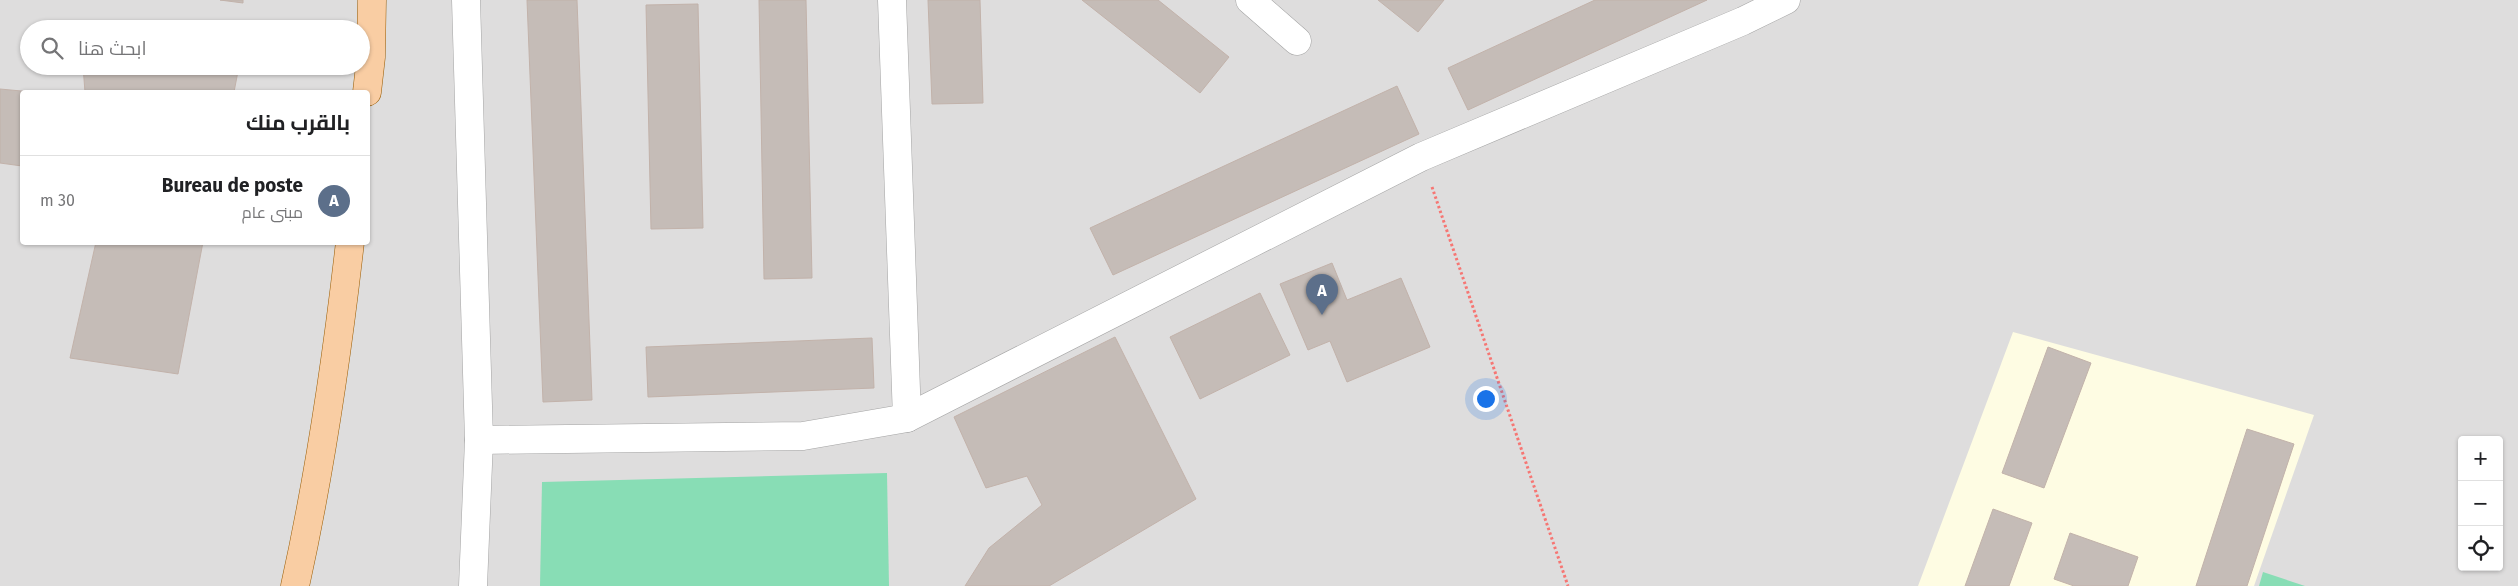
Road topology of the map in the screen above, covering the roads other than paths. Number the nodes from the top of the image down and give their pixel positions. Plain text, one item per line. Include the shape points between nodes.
1 (372, 0) edge
2 (466, 0) edge
3 (892, 0) edge
4 (1250, 0) edge
5 (1786, 0) edge
6 (370, 37) edge
7 (1297, 41) dead end
8 (368, 75) edge
9 (367, 90) edge
10 (350, 245) edge
11 (907, 418) junction
12 (479, 440) junction
13 (295, 586) edge
14 (473, 586) edge

1 - 6 main road
2 - 12 street
3 - 11 street
4 - 7 street
5 - 11 street via 1421,157
8 - 9 main road
10 - 13 main road via 340,329
11 - 12 street via 803,436
12 - 14 street

